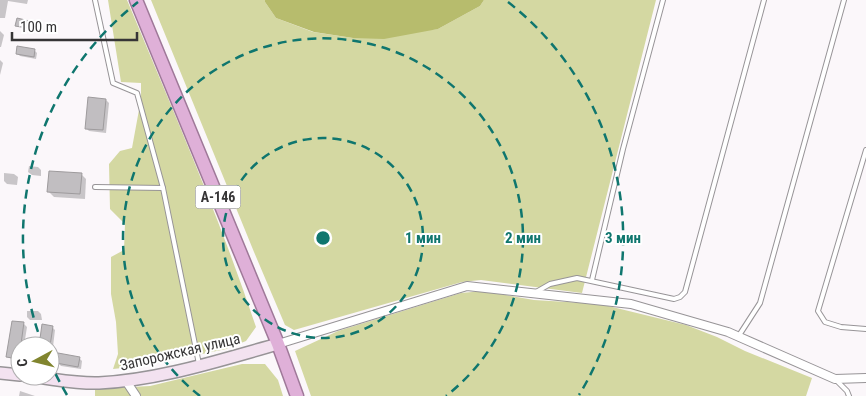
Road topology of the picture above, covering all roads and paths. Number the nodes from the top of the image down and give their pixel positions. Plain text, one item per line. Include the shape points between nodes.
1 (95, 0) edge
2 (136, 0) edge
3 (663, 0) edge
4 (764, 0) edge
5 (844, 0) edge
6 (866, 150) edge
7 (95, 187) dead end
8 (163, 188) junction
9 (592, 280) junction
10 (536, 292) junction
11 (866, 329) edge
12 (738, 337) junction
13 (278, 344) junction
14 (200, 366) junction
15 (866, 378) edge
16 (60, 379) edge
17 (835, 380) junction
18 (126, 381) junction
19 (136, 396) edge
20 (297, 396) edge
21 (849, 396) edge

1 - 8 lane via 113,83 137,93
2 - 13 highway, А-146
3 - 9 lane
4 - 9 lane via 685,292 674,299
5 - 12 lane via 760,303
6 - 11 lane via 818,311 825,322
7 - 8 lane
8 - 14 lane
9 - 10 lane via 577,278 550,284
10 - 12 street via 631,304
10 - 13 street via 467,286
12 - 17 street
13 - 14 main road, Запорожская улица
13 - 20 highway, А-146
14 - 18 main road, Запорожская улица
15 - 17 street
16 - 18 main road, Запорожская улица via 96,383
17 - 21 lane
18 - 19 street

